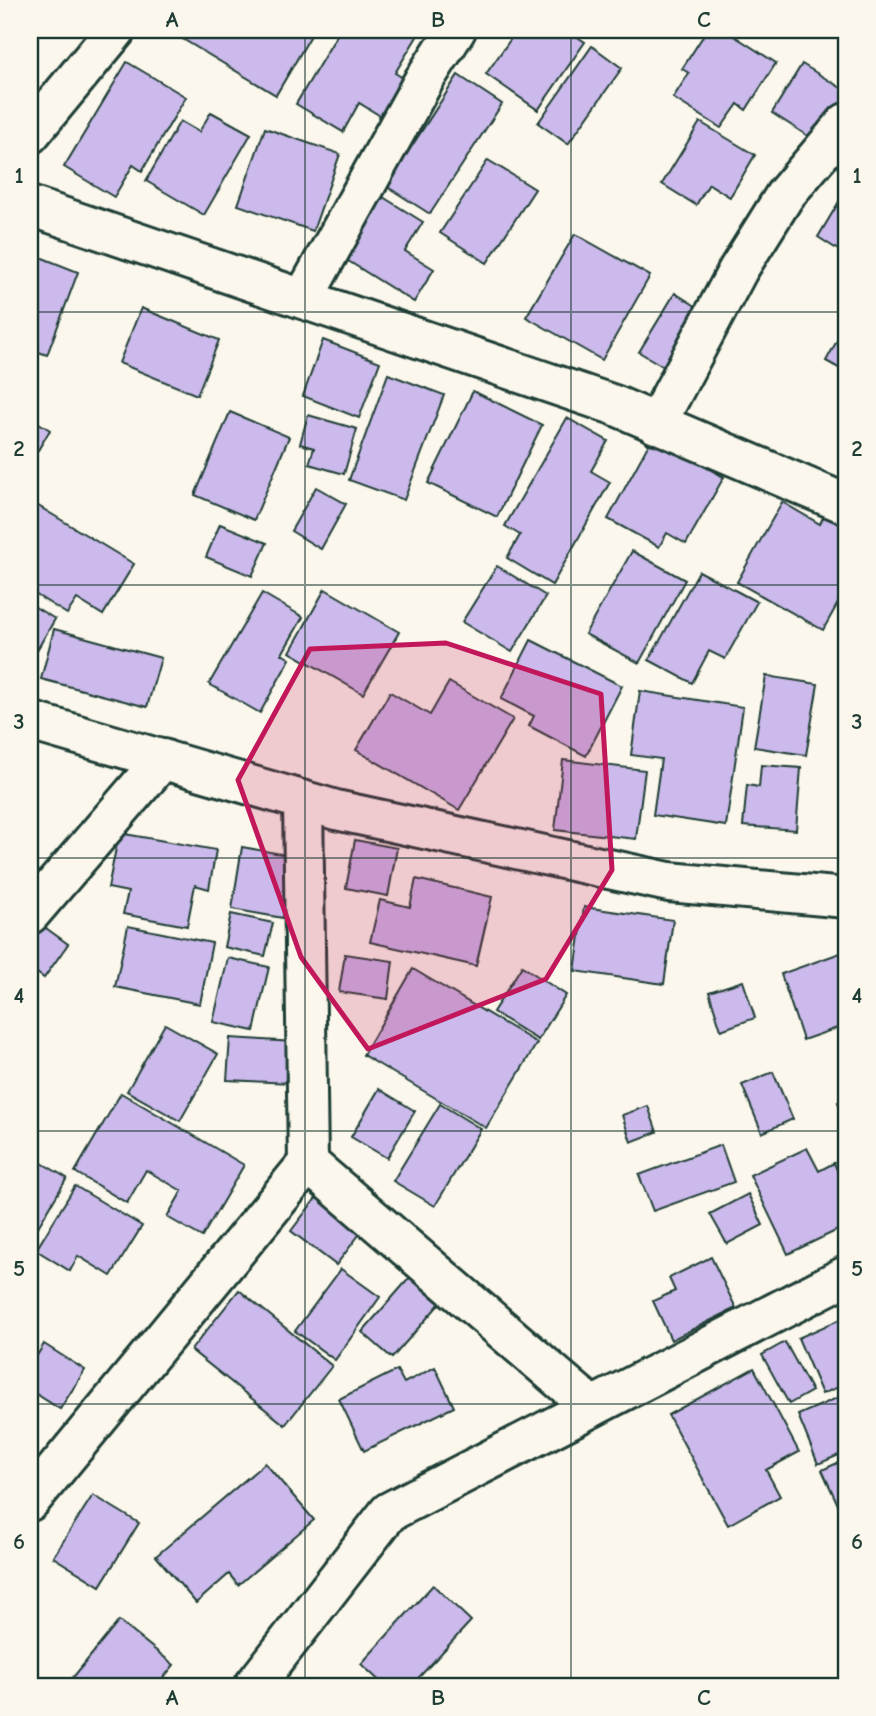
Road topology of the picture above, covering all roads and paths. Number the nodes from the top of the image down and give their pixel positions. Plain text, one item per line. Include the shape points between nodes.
1 (116, 30) edge
2 (456, 30) edge
3 (846, 123) edge
4 (30, 134) edge
5 (30, 206) edge
6 (303, 299) junction
7 (656, 424) junction
8 (846, 504) edge
9 (30, 721) edge
10 (163, 760) junction
11 (303, 801) junction
12 (846, 898) edge
13 (30, 914) edge
14 (308, 1163) junction
15 (846, 1276) edge
16 (592, 1407) junction
17 (30, 1501) edge
18 (254, 1686) edge

1 - 4 street
2 - 6 street
3 - 7 street via 785,195 738,270
5 - 6 street
6 - 7 street via 614,405
7 - 8 street
9 - 10 street
10 - 11 street
10 - 13 street
11 - 12 street via 669,882
11 - 14 street
14 - 16 street
14 - 17 street
15 - 16 street
16 - 18 street via 389,1512

